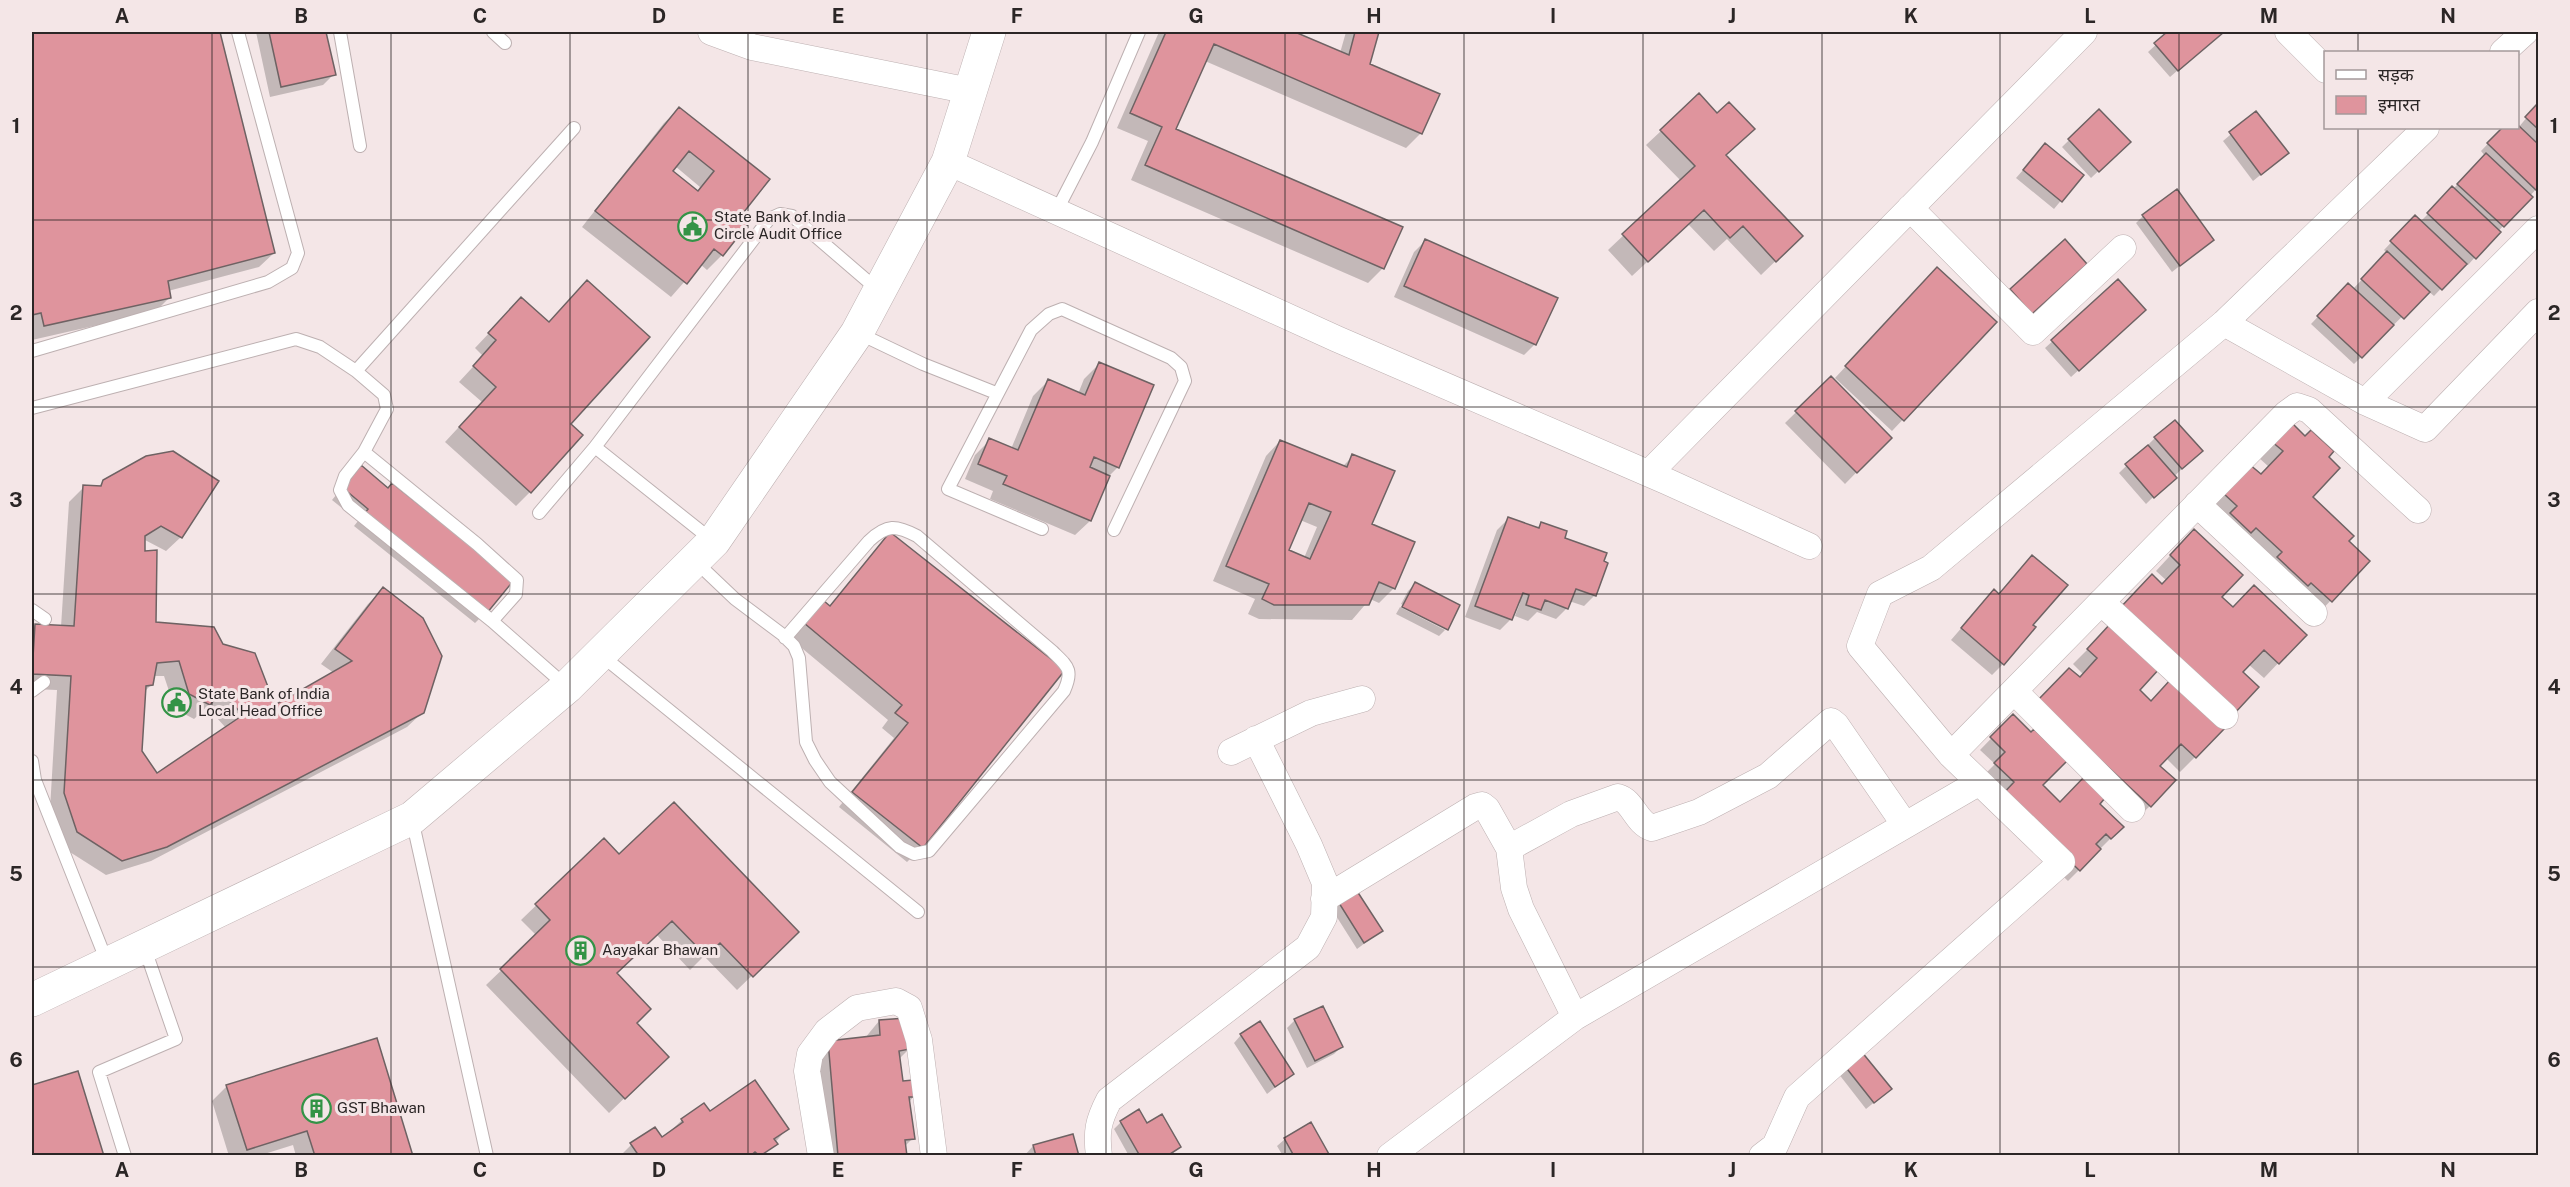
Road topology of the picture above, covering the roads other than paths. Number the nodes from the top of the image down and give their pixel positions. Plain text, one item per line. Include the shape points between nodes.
1 (238, 32) edge
2 (340, 32) edge
3 (493, 32) edge
4 (711, 32) edge
5 (989, 32) edge
6 (1138, 32) edge
7 (2084, 32) edge
8 (2288, 32) edge
9 (2525, 32) edge
10 (753, 39) edge
11 (505, 43) dead end
12 (2504, 51) edge
13 (2324, 69) edge
14 (970, 91) junction
15 (574, 128) dead end
16 (2425, 129) edge
17 (360, 146) dead end
18 (948, 162) junction
19 (1910, 208) junction
20 (1056, 212) junction
21 (2538, 229) edge
22 (2123, 248) dead end
23 (879, 291) junction
24 (2538, 312) edge
25 (2224, 323) junction
26 (857, 333) junction
27 (32, 351) edge
28 (356, 371) junction
29 (996, 393) junction
30 (2365, 402) junction
31 (32, 408) edge
32 (595, 447) junction
33 (364, 452) junction
34 (1649, 473) junction
35 (2197, 504) junction
36 (2418, 510) dead end
37 (539, 513) dead end
38 (1042, 529) dead end
39 (1114, 530) dead end
40 (1809, 546) dead end
41 (704, 551) junction
42 (2101, 602) junction
43 (32, 610) edge
44 (2314, 613) dead end
45 (45, 619) dead end
46 (492, 621) junction
47 (785, 638) junction
48 (600, 654) junction
49 (44, 682) dead end
50 (567, 687) junction
51 (32, 691) edge
52 (2014, 691) junction
53 (1362, 699) dead end
54 (2224, 716) dead end
55 (1257, 739) junction
56 (1231, 752) dead end
57 (1951, 755) junction
58 (32, 761) edge
59 (1978, 783) junction
60 (2132, 809) dead end
61 (412, 818) junction
62 (1905, 825) junction
63 (1509, 848) junction
64 (1324, 899) junction
65 (918, 912) dead end
66 (144, 945) junction
67 (108, 963) junction
68 (32, 1000) edge
69 (1575, 1017) junction
70 (126, 1155) edge
71 (487, 1155) edge
72 (821, 1155) edge
73 (934, 1155) edge
74 (1100, 1155) edge
75 (1390, 1155) edge
76 (1762, 1155) edge

1 - 27 lane via 298,253 292,268 268,282
2 - 17 lane
3 - 11 lane
4 - 10 street
5 - 14 street
6 - 20 lane via 1092,142
7 - 19 street
8 - 13 street
9 - 12 street
10 - 14 street
14 - 18 street
15 - 28 lane
16 - 25 street
18 - 20 street
18 - 23 street
19 - 22 street via 2034,332
19 - 34 street
20 - 34 street via 1336,339
21 - 30 street
23 - 26 street
23 - 32 lane via 792,216 780,214 769,219
24 - 30 street via 2425,429
25 - 30 street
25 - 57 street via 1931,568 1880,594 1860,646
26 - 29 lane
26 - 41 street
28 - 31 lane via 320,347 296,339
28 - 33 lane via 384,395 387,409
29 - 38 lane via 948,489
29 - 39 lane via 1030,330 1062,309 1171,358 1181,367 1185,381
32 - 37 lane
32 - 41 lane
33 - 46 lane via 345,476 340,490 348,505
33 - 46 lane via 517,580 516,594
34 - 40 street
35 - 36 street via 2297,406 2309,410
35 - 42 street
35 - 44 street
41 - 47 lane via 735,599
41 - 48 street
42 - 52 street
42 - 54 street
43 - 45 lane
46 - 50 lane
47 - 47 lane via 799,658 806,742 815,760 830,782 900,847 914,854 929,851 1064,691 1070,677 1068,666 1052,651 917,536 895,528 882,529 869,541
48 - 50 street
48 - 65 lane
49 - 51 lane
50 - 61 street
52 - 57 street
52 - 60 street
53 - 55 street via 1311,713
55 - 56 street
55 - 64 street via 1309,845 1324,883
57 - 59 street
58 - 67 lane via 35,780
59 - 62 street
59 - 76 street via 2062,862 1797,1097 1775,1146
61 - 66 street
61 - 71 lane
62 - 63 street via 1831,721 1768,776 1699,812 1652,828 1642,823 1625,800 1618,797 1571,814
62 - 69 street
63 - 64 street via 1482,805
63 - 69 street via 1521,909
64 - 74 street via 1324,917 1308,947 1109,1100 1099,1119
66 - 67 street
66 - 70 lane via 176,1039 99,1072
67 - 68 street
69 - 75 street
72 - 73 street via 807,1071 810,1054 827,1031 858,1008 896,1001 909,1008 919,1040

